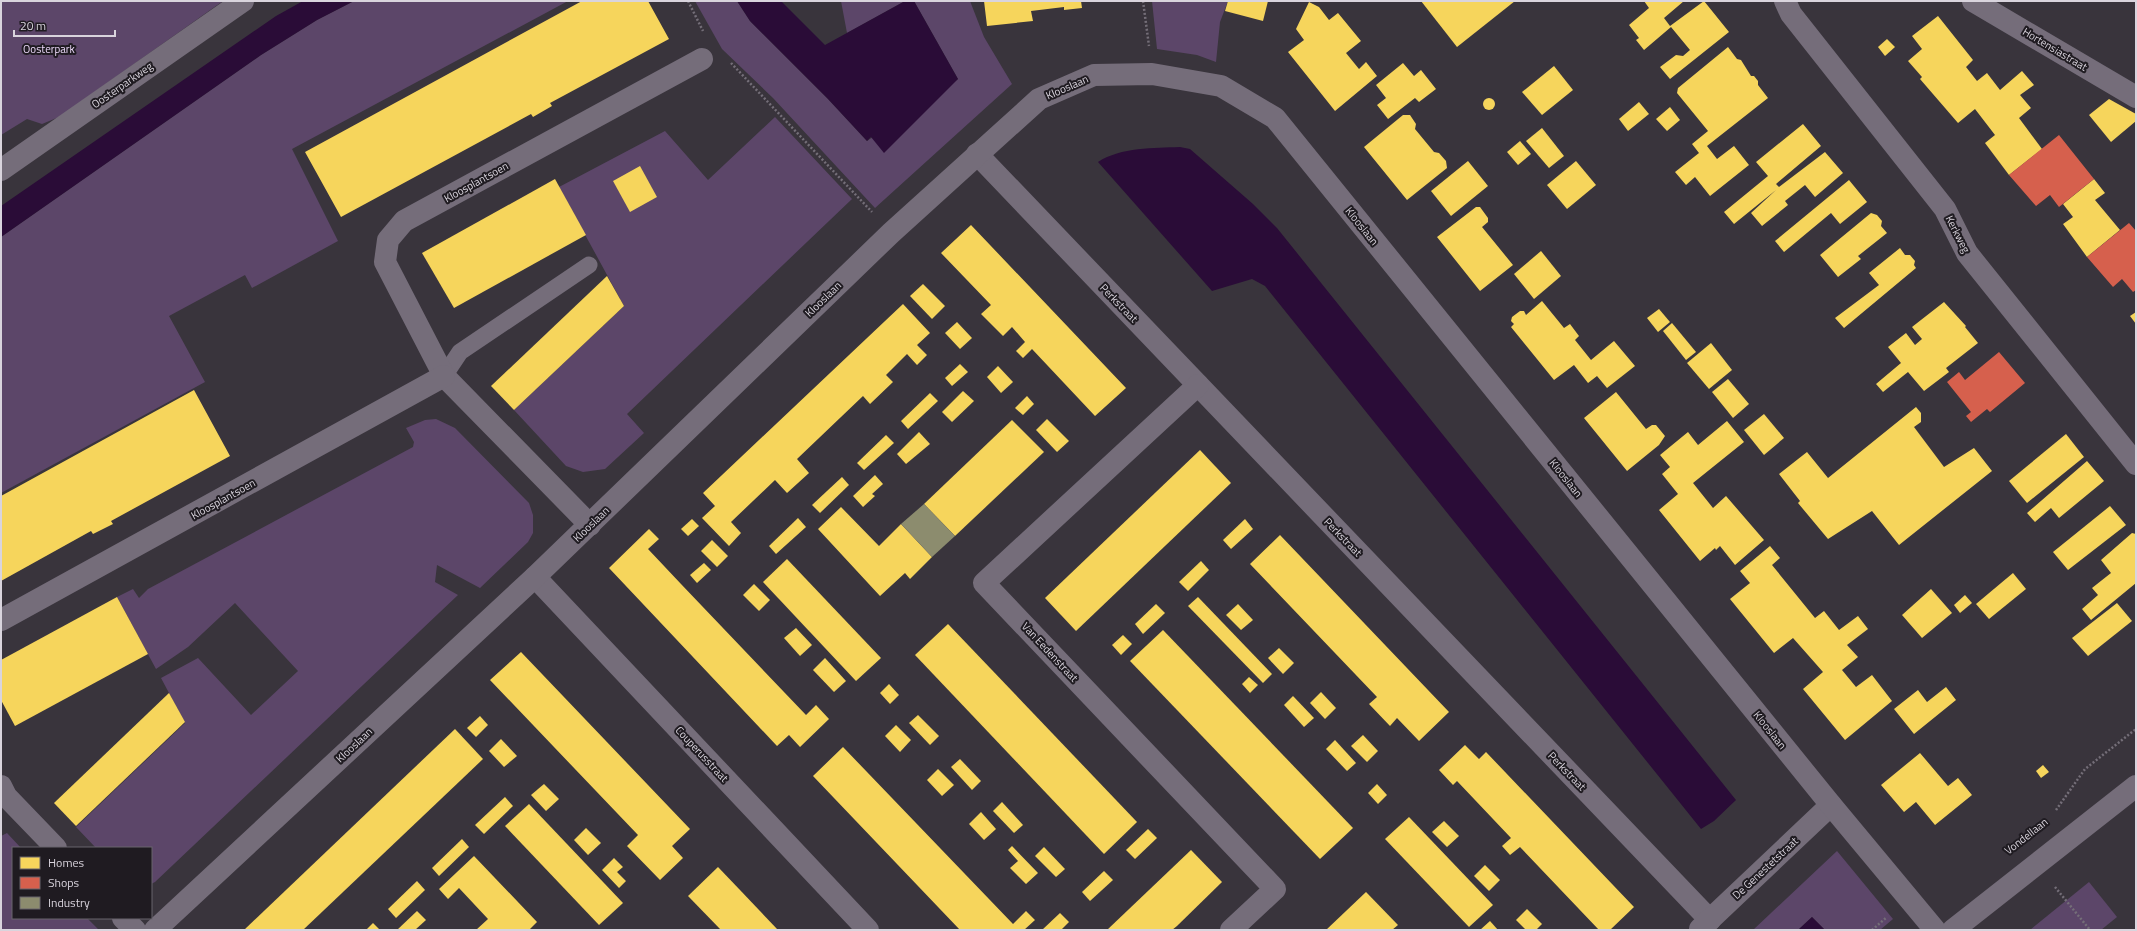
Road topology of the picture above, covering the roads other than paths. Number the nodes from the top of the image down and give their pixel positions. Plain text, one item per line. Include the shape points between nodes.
1 (243, 1) edge
2 (1785, 1) edge
3 (1973, 1) edge
4 (702, 59) dead end
5 (2136, 98) edge
6 (977, 154) junction
7 (1, 170) edge
8 (589, 265) dead end
9 (444, 376) junction
10 (1198, 385) junction
11 (2136, 464) edge
12 (590, 525) junction
13 (535, 577) junction
14 (1, 620) edge
15 (2136, 786) edge
16 (3, 793) edge
17 (1830, 805) junction
18 (55, 847) edge
19 (124, 919) edge
20 (1704, 925) edge
21 (135, 930) edge
22 (155, 930) edge
23 (868, 930) edge
24 (1231, 930) edge
25 (1935, 930) edge
26 (1953, 930) edge

1 - 7 street, Oosterparkweg
2 - 11 street, Kerkweg via 1790,14 1945,210 1967,254
3 - 5 street, Hortensiastraat
4 - 9 street, Kloosplantsoen via 404,221 388,240 384,262
6 - 10 street, Perkstraat
6 - 12 street, Klooslaan via 891,233
6 - 17 street, Klooslaan via 1039,99 1094,75 1152,74 1221,86 1275,118
8 - 9 lane via 460,352
9 - 12 street, Kloosplantsoen
9 - 14 street, Kloosplantsoen
10 - 20 street, Perkstraat
10 - 24 street, Van Eedenstraat via 984,583 1275,889
12 - 13 street, Klooslaan
13 - 22 street, Klooslaan
13 - 23 street, Couperusstraat
15 - 26 street
16 - 18 street
17 - 20 street, De Genestetstraat
17 - 25 street, Klooslaan
19 - 21 street

